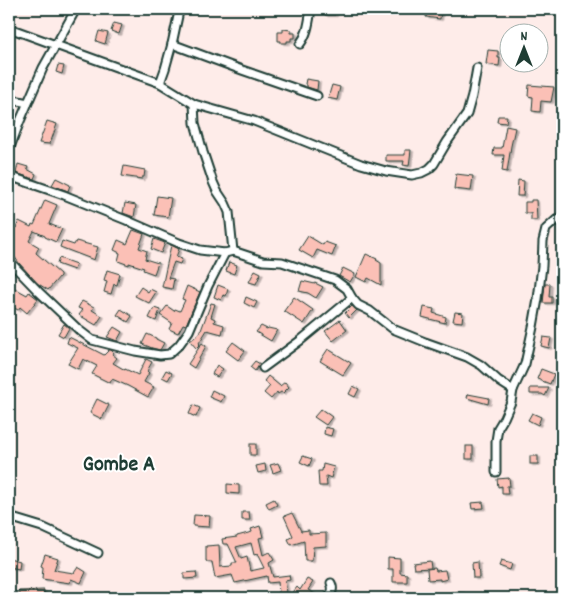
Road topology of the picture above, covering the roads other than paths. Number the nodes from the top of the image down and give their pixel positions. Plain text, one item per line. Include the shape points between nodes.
1 (76, 9) edge
2 (179, 9) edge
3 (311, 9) edge
4 (9, 28) edge
5 (172, 44) junction
6 (300, 44) dead end
7 (56, 45) junction
8 (476, 68) dead end
9 (160, 83) junction
10 (317, 96) dead end
11 (9, 99) edge
12 (28, 103) junction
13 (194, 104) junction
14 (9, 150) edge
15 (9, 176) edge
16 (562, 218) edge
17 (229, 252) junction
18 (9, 262) edge
19 (352, 298) junction
20 (263, 368) dead end
21 (513, 390) junction
22 (496, 472) dead end
23 (9, 517) edge
24 (98, 553) dead end
25 (331, 582) dead end
26 (328, 598) edge

1 - 7 street
2 - 5 street
3 - 6 street via 304,40
4 - 7 street
5 - 9 street
5 - 10 street
7 - 9 street
7 - 12 street
8 - 13 street via 467,114 434,164 422,173 412,175 361,164 254,121
9 - 13 street
11 - 12 street
12 - 14 street
13 - 17 street via 195,124 203,152 217,191 229,212
15 - 17 street via 179,243 200,250
16 - 21 street via 546,228 533,327 525,364
17 - 18 street via 208,286 189,331 169,354 160,355 92,340
17 - 19 street via 282,262 335,280
19 - 20 street
19 - 21 street via 393,329 481,365
21 - 22 street via 511,402 498,428
23 - 24 street via 42,527
25 - 26 street via 332,593

